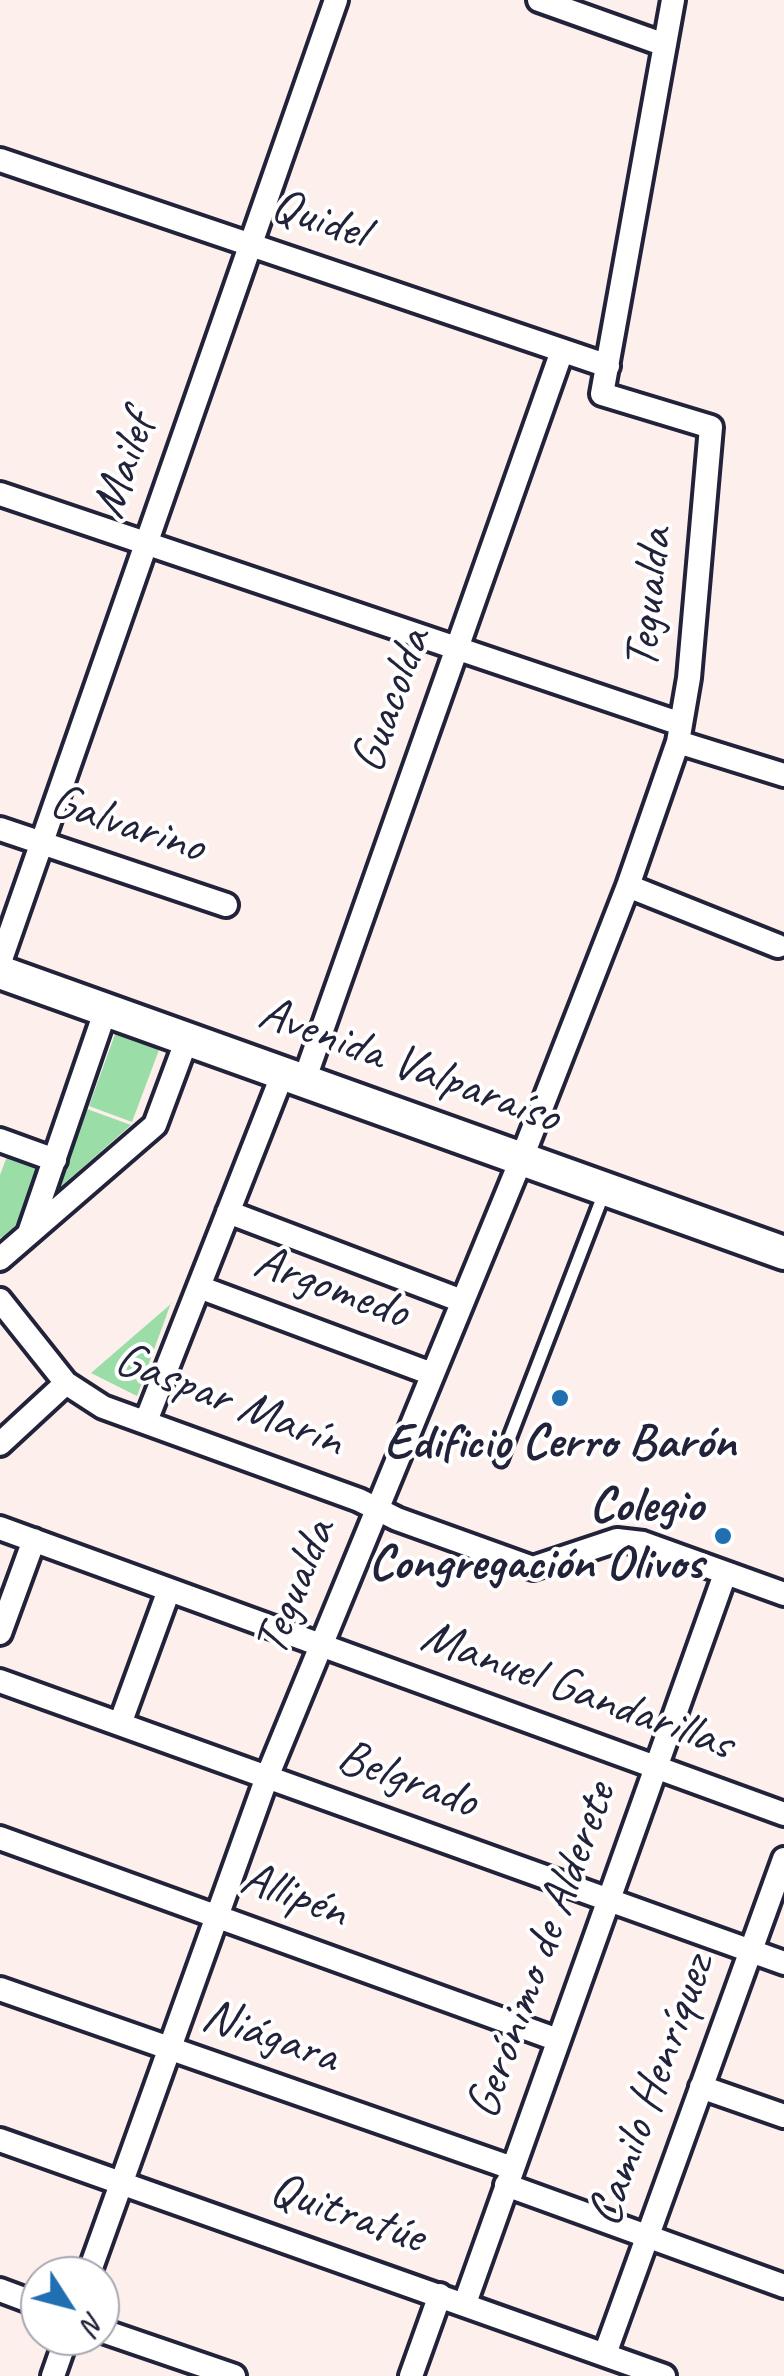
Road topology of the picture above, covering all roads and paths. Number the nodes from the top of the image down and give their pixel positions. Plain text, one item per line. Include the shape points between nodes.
1 (336, 0) edge
2 (539, 0) edge
3 (673, 0) edge
4 (665, 45) junction
5 (0, 160) edge
6 (249, 244) junction
7 (562, 351) junction
8 (608, 366) junction
9 (0, 494) edge
10 (146, 544) junction
11 (459, 648) junction
12 (679, 733) junction
13 (784, 776) edge
14 (0, 830) edge
15 (42, 844) junction
16 (628, 886) junction
17 (226, 905) dead end
18 (778, 946) dead end
19 (0, 962) edge
20 (0, 972) edge
21 (106, 1009) junction
22 (187, 1039) junction
23 (293, 1077) junction
24 (2, 1147) edge
25 (55, 1160) junction
26 (520, 1160) junction
27 (605, 1190) junction
28 (228, 1212) junction
29 (28, 1236) junction
30 (784, 1253) edge
31 (0, 1259) edge
32 (198, 1287) junction
33 (0, 1300) edge
34 (462, 1301) junction
35 (432, 1374) junction
36 (66, 1384) junction
37 (146, 1420) junction
38 (0, 1444) edge
39 (501, 1460) dead end
40 (377, 1509) junction
41 (0, 1528) edge
42 (34, 1540) junction
43 (724, 1574) junction
44 (169, 1590) junction
45 (784, 1594) edge
46 (0, 1632) edge
47 (321, 1645) junction
48 (0, 1681) edge
49 (120, 1724) junction
50 (655, 1767) junction
51 (267, 1777) junction
52 (784, 1814) edge
53 (0, 1838) edge
54 (784, 1859) edge
55 (608, 1900) junction
56 (217, 1916) junction
57 (750, 1951) junction
58 (784, 1963) edge
59 (0, 1989) edge
60 (558, 2040) junction
61 (168, 2050) junction
62 (701, 2087) junction
63 (784, 2116) edge
64 (0, 2140) edge
65 (509, 2176) junction
66 (121, 2182) junction
67 (647, 2236) junction
68 (95, 2256) edge
69 (784, 2286) edge
70 (440, 2295) junction
71 (464, 2303) junction
72 (120, 2337) edge
73 (605, 2354) junction
74 (234, 2376) edge
75 (412, 2376) edge
76 (664, 2376) edge

1 - 6 street, Mailef
2 - 4 street
3 - 4 street
4 - 8 street
5 - 6 street, Quidel
6 - 7 street, Quidel
6 - 10 street, Mailef
7 - 8 street, Quidel
7 - 11 street, Guacolda
8 - 12 street, Tegualda via 602,394 711,427
9 - 10 street
10 - 11 street
10 - 15 street, Mailef
11 - 12 street
11 - 23 street, Guacolda
12 - 13 street
12 - 16 street, Tegualda
14 - 15 street, Galvarino
15 - 17 street, Galvarino
15 - 19 street, Mailef
16 - 18 street
16 - 26 street, Tegualda
20 - 21 main road, Avenida Valparaíso
21 - 22 main road, Avenida Valparaíso
21 - 25 street
22 - 23 main road, Avenida Valparaíso
22 - 29 street via 155,1125
23 - 26 main road, Avenida Valparaíso
23 - 28 street, Guacolda
24 - 25 street
25 - 29 street
26 - 27 main road, Avenida Valparaíso
26 - 34 street, Tegualda
27 - 30 main road, Avenida Valparaíso
27 - 39 lane
28 - 32 street, Guacolda
28 - 34 street
29 - 31 street
32 - 35 street, Argomedo
32 - 37 street, Guacolda
33 - 36 street, Gaspar Marín
34 - 35 street, Tegualda
35 - 40 street, Tegualda
36 - 37 street, Gaspar Marín via 103,1407
36 - 38 street
37 - 40 street, Gaspar Marín
40 - 43 street, Gaspar Marín via 533,1568 628,1540
40 - 47 street, Tegualda
41 - 42 street, Manuel Gandarillas
42 - 44 street, Manuel Gandarillas
42 - 46 street
43 - 45 street
43 - 50 street, Gerónimo de Alderete
44 - 47 street, Manuel Gandarillas
44 - 49 street
47 - 50 street, Manuel Gandarillas
47 - 51 street, Tegualda
48 - 49 street, Belgrado
49 - 51 street, Belgrado
50 - 52 street, Manuel Gandarillas
50 - 55 street, Gerónimo de Alderete
51 - 55 street, Belgrado
51 - 56 street, Tegualda
53 - 56 street, Allipén
54 - 57 street, Camilo Henríquez
55 - 57 street, Belgrado
55 - 60 street, Gerónimo de Alderete
56 - 60 street, Allipén
56 - 61 street, Tegualda
57 - 58 street, Belgrado
57 - 62 street, Camilo Henríquez
59 - 61 street, Niágara
60 - 65 street, Gerónimo de Alderete
61 - 65 street, Niágara
61 - 66 street, Tegualda
62 - 63 street
62 - 67 street, Camilo Henríquez
64 - 66 street, Quitratúe
65 - 67 street, Niágara
65 - 71 street, Gerónimo de Alderete
66 - 68 street, Tegualda
66 - 70 street, Quitratúe
67 - 69 street, Niágara
67 - 73 street, Camilo Henríquez
70 - 71 street, Quitratúe
70 - 75 street
71 - 73 street, Quitratúe
72 - 74 street
73 - 76 street, Quitratúe

